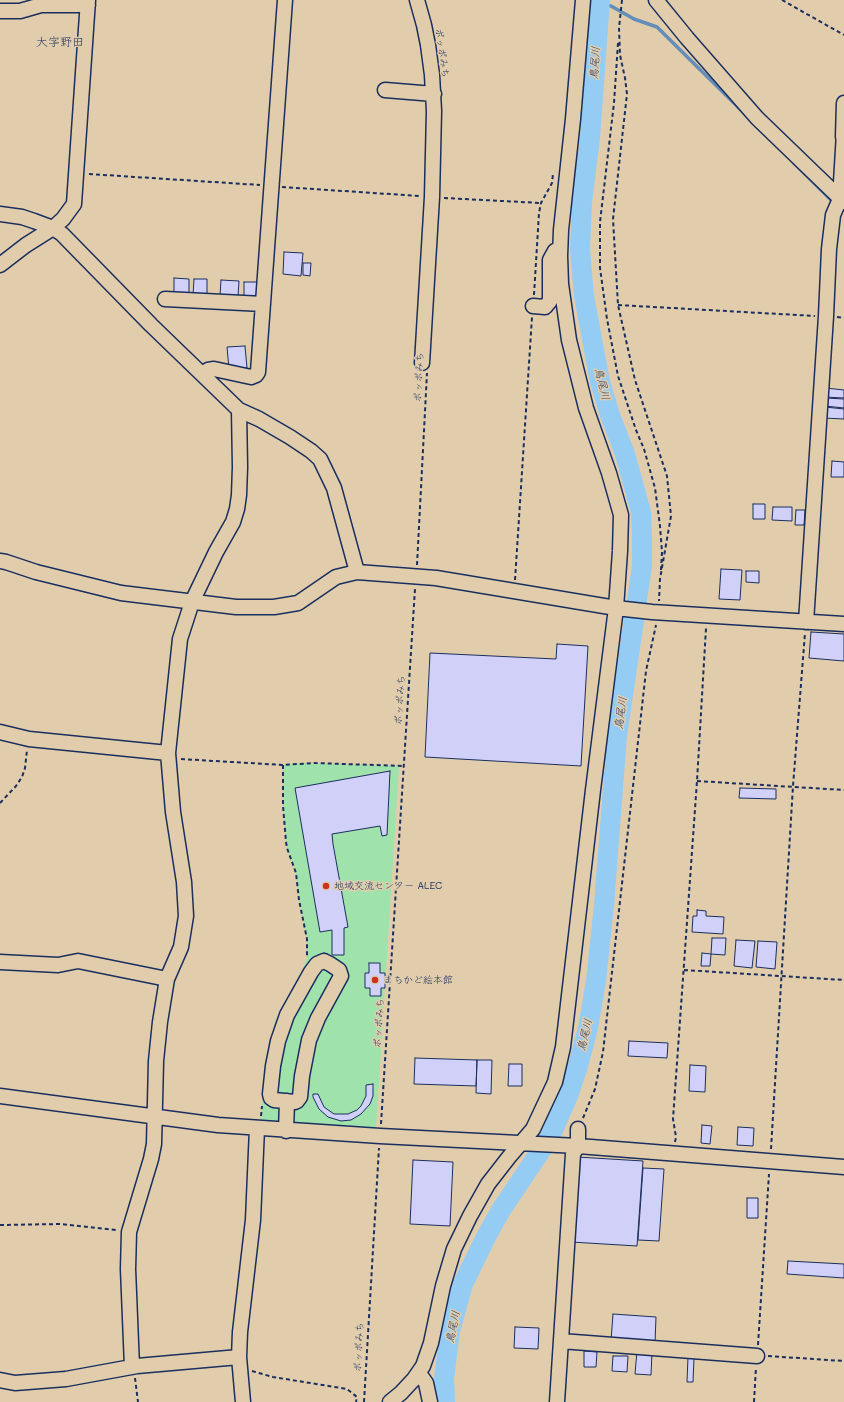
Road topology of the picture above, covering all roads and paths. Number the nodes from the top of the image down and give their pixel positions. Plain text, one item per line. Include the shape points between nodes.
1 (285, 0) edge
2 (416, 0) edge
3 (583, 0) edge
4 (656, 0) edge
5 (782, 0) edge
6 (88, 2) edge
7 (0, 11) edge
8 (619, 28) dead end
9 (844, 35) edge
10 (385, 90) dead end
11 (434, 94) junction
12 (844, 103) edge
13 (843, 135) edge
14 (77, 174) junction
15 (272, 186) junction
16 (432, 197) junction
17 (842, 201) edge
18 (541, 204) dead end
19 (0, 214) edge
20 (52, 228) junction
21 (560, 248) junction
22 (0, 265) edge
23 (165, 299) dead end
24 (263, 304) junction
25 (533, 306) dead end
26 (618, 306) dead end
27 (826, 316) junction
28 (844, 318) edge
29 (425, 367) joint
30 (202, 374) junction
31 (239, 410) junction
32 (0, 561) edge
33 (357, 572) junction
34 (416, 576) junction
35 (660, 579) dead end
36 (192, 602) junction
37 (619, 608) junction
38 (707, 616) junction
39 (806, 622) junction
40 (844, 624) edge
41 (0, 732) edge
42 (29, 739) junction
43 (169, 756) junction
44 (283, 765) junction
45 (404, 766) junction
46 (698, 781) junction
47 (793, 786) junction
48 (844, 790) edge
49 (0, 803) edge
50 (0, 962) edge
51 (306, 964) dead end
52 (684, 970) junction
53 (782, 976) junction
54 (167, 979) junction
55 (844, 980) edge
56 (0, 1096) edge
57 (263, 1100) dead end
58 (287, 1102) junction
59 (155, 1117) junction
60 (258, 1129) junction
61 (578, 1129) dead end
62 (286, 1130) junction
63 (380, 1136) junction
64 (528, 1144) junction
65 (574, 1146) junction
66 (674, 1153) junction
67 (770, 1162) junction
68 (844, 1167) edge
69 (0, 1225) edge
70 (129, 1232) junction
71 (561, 1341) junction
72 (757, 1356) junction
73 (239, 1360) junction
74 (844, 1361) edge
75 (132, 1367) junction
76 (419, 1373) junction
77 (0, 1380) edge
78 (138, 1402) edge
79 (243, 1402) edge
80 (356, 1402) edge
81 (364, 1402) edge
82 (390, 1402) edge
83 (430, 1402) edge
84 (557, 1402) edge
85 (754, 1402) edge

1 - 15 street
2 - 11 street via 428,45
3 - 21 street
4 - 17 street via 757,118
5 - 9 path
6 - 7 street via 41,5 20,11
6 - 14 street
8 - 35 path via 614,103 600,222 600,268 618,376 655,488 662,552
10 - 11 street
11 - 16 street
12 - 13 street
13 - 17 street
14 - 15 path
14 - 20 street via 74,204 63,219
15 - 16 path
15 - 24 street
16 - 18 path
16 - 29 street
17 - 27 street via 833,216 828,249
19 - 20 street via 22,217
20 - 22 street
20 - 30 street via 73,244 150,325
21 - 25 street via 550,260 550,302 545,307
21 - 37 street via 561,284 569,340 586,408 621,515
23 - 24 street
24 - 30 street via 256,375 251,377 214,369
26 - 27 path
27 - 28 path
27 - 39 street
29 - 34 path, ポッポみち
30 - 31 street
31 - 33 street via 290,437 320,459 334,488
31 - 36 street via 240,467 237,509 233,522
32 - 36 street via 121,593
33 - 34 street
33 - 36 street via 336,577 298,603 274,607 236,607
34 - 37 street
34 - 45 path, ポッポみち
36 - 43 street via 180,639
37 - 38 street
37 - 64 street via 593,790 561,1060 555,1082
38 - 39 street
38 - 46 path
39 - 40 street
39 - 47 path
41 - 42 street
42 - 43 street
42 - 49 path via 22,777
43 - 44 path
43 - 54 street via 186,916 181,947
44 - 45 path via 314,763
44 - 51 path via 286,848 296,873 307,939
45 - 63 path, ポッポみち
46 - 47 path
46 - 52 path
47 - 48 path
47 - 53 path
50 - 54 street via 58,965 78,961
52 - 53 path
52 - 66 path via 673,1119 676,1137
53 - 55 path
53 - 67 path
54 - 59 street via 156,1061
56 - 59 street
57 - 60 path
58 - 58 street via 274,1100 270,1094 278,1041 302,986 317,964 324,961 339,970 341,976 320,1014 310,1040 300,1097 297,1101
58 - 62 street
59 - 60 street
59 - 70 street via 151,1158
60 - 62 street
60 - 73 street via 254,1214
61 - 65 street
62 - 63 street
63 - 64 street
63 - 81 path, ポッポみち
64 - 65 street
64 - 76 street via 509,1157 488,1184 454,1249 427,1355
65 - 66 street
65 - 71 street
66 - 67 street
67 - 68 street
67 - 72 path
69 - 70 path via 61,1224
70 - 75 street
71 - 72 street
71 - 84 street
72 - 74 path
72 - 85 path
73 - 75 street via 177,1362
73 - 79 street
73 - 80 path via 244,1368 258,1373 347,1389 357,1397
75 - 77 street via 66,1379 15,1382
75 - 78 path
76 - 82 street
76 - 83 street via 426,1383

